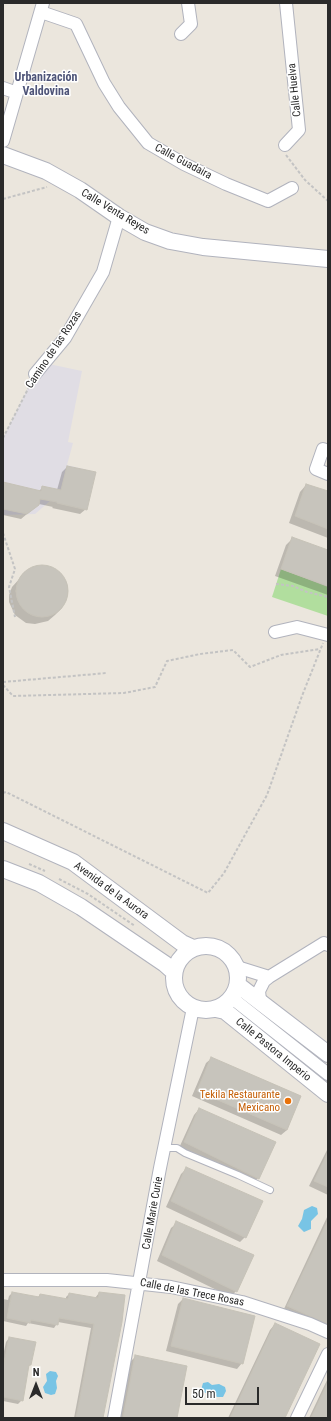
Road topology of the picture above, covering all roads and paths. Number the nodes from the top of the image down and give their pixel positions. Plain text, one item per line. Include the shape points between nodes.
1 (188, 3) edge
2 (286, 3) edge
3 (42, 8) edge
4 (181, 34) dead end
5 (3, 88) edge
6 (17, 93) junction
7 (3, 141) edge
8 (285, 146) joint
9 (3, 155) edge
10 (292, 188) dead end
11 (328, 201) edge
12 (119, 217) junction
13 (328, 259) edge
14 (35, 374) joint
15 (3, 438) edge
16 (328, 451) edge
17 (328, 474) edge
18 (3, 534) edge
19 (276, 584) dead end
20 (328, 597) edge
21 (15, 617) dead end
22 (275, 632) dead end
23 (327, 635) edge
24 (321, 649) junction
25 (107, 673) dead end
26 (3, 682) edge
27 (3, 685) edge
28 (3, 792) edge
29 (3, 831) edge
30 (3, 869) edge
31 (328, 945) edge
32 (192, 948) junction
33 (237, 967) junction
34 (174, 972) junction
35 (269, 977) junction
36 (235, 991) junction
37 (260, 1000) junction
38 (193, 1008) junction
39 (216, 1009) junction
40 (328, 1054) edge
41 (328, 1074) edge
42 (328, 1094) edge
43 (164, 1148) junction
44 (270, 1190) dead end
45 (3, 1280) edge
46 (140, 1283) junction
47 (328, 1332) edge
48 (328, 1354) edge
49 (114, 1418) edge
50 (297, 1418) edge

1 - 4 street via 191,24
2 - 8 street, Calle Huelva via 299,130
3 - 6 street
3 - 10 street, Calle Guadaira via 76,24 119,108 148,143 184,164 268,201
5 - 6 street
6 - 7 street
8 - 11 path via 282,150 305,180
9 - 12 street, Calle Venta Reyes via 46,171 80,190
12 - 13 street, Calle Venta Reyes via 145,232 170,241 203,247
12 - 14 street, Camino de las Rozas via 103,272 65,338
14 - 15 path, Camino de las Rozas
16 - 17 street via 323,449 316,469
18 - 21 path via 15,569 9,588
19 - 20 path via 293,586
22 - 23 street via 297,627
23 - 24 path
24 - 27 path via 281,655 250,667 233,650 200,654 168,662 155,687 124,693 12,696
24 - 28 path via 267,795 224,873 208,893
25 - 26 path
29 - 32 street, Avenida de la Aurora via 74,862
30 - 34 street via 39,883 81,907
31 - 35 street via 324,943
32 - 33 street via 214,946 231,958
32 - 34 street via 180,958
33 - 35 street
33 - 36 street via 239,979
34 - 38 street via 173,983 177,994
35 - 37 street via 259,991
36 - 37 street
36 - 39 street via 225,1004
36 - 41 street
37 - 40 street
38 - 39 street via 200,1011
38 - 43 street, Calle Marie Curie
39 - 42 street, Calle Pastora Imperio via 225,1011
43 - 44 lane via 177,1148
43 - 46 street, Calle Marie Curie
45 - 46 street, Calle de las Trece Rosas via 107,1280
46 - 47 street, Calle de las Trece Rosas via 242,1302
46 - 49 street, Calle Marie Curie
48 - 50 street

